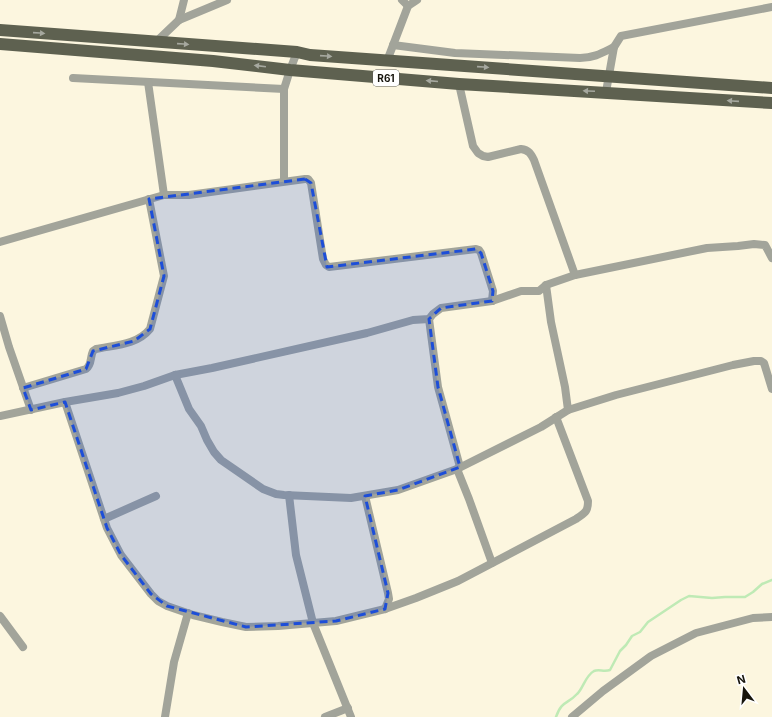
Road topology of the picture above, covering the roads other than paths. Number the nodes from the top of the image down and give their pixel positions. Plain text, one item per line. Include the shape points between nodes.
1 (184, 0) edge
2 (227, 0) edge
3 (417, 0) edge
4 (405, 3) edge
5 (772, 7) edge
6 (179, 20) junction
7 (0, 30) edge
8 (156, 42) junction
9 (0, 44) edge
10 (393, 45) junction
11 (614, 47) junction
12 (297, 52) junction
13 (386, 61) junction
14 (290, 70) junction
15 (609, 76) junction
16 (72, 78) dead end
17 (148, 82) junction
18 (459, 84) junction
19 (772, 88) edge
20 (284, 90) junction
21 (606, 92) junction
22 (772, 103) edge
23 (284, 181) junction
24 (164, 195) junction
25 (149, 199) junction
26 (0, 242) edge
27 (772, 258) edge
28 (575, 275) junction
29 (546, 285) junction
30 (492, 301) junction
31 (0, 316) edge
32 (429, 319) junction
33 (175, 375) junction
34 (23, 388) junction
35 (772, 389) edge
36 (65, 402) junction
37 (31, 410) junction
38 (568, 410) junction
39 (0, 416) edge
40 (556, 417) junction
41 (458, 468) junction
42 (289, 495) junction
43 (156, 496) dead end
44 (365, 496) junction
45 (104, 519) junction
46 (492, 563) junction
47 (385, 609) junction
48 (188, 613) junction
49 (0, 616) edge
50 (772, 617) edge
51 (313, 624) junction
52 (23, 647) dead end
53 (348, 708) junction
54 (165, 717) edge
55 (325, 717) edge
56 (351, 717) edge
57 (572, 717) edge

1 - 6 street
2 - 6 street
3 - 4 street
4 - 10 street
5 - 11 street via 621,36
6 - 8 street
7 -> 8 main road, R61
8 -> 12 main road, R61
14 -> 9 main road, R61
10 - 11 street via 455,53 580,58 599,55
10 - 13 street
11 - 15 street
12 -> 13 main road, R61
12 - 14 street
13 -> 15 main road, R61
18 -> 14 main road, R61
14 - 20 street
15 - 19 main road, R61
15 - 21 street
16 - 17 street
17 - 20 street
17 - 24 street
21 -> 18 main road, R61
18 - 28 street via 472,141 478,153 488,157 521,149 530,152
20 - 23 street
22 -> 21 main road, R61
23 - 24 street via 189,195
23 - 30 street via 305,179 311,183 324,259 329,267 476,249 481,253 493,292
24 - 25 street
25 - 26 street
25 - 34 street via 164,276 150,329 134,341 96,349 86,369
27 - 28 street via 761,244 715,247
28 - 29 street
29 - 30 street via 539,291 521,291
29 - 38 street
30 - 32 street via 441,308
31 - 34 street
32 - 33 street via 413,320 367,333
32 - 41 street via 438,387
33 - 36 street via 118,393
33 - 42 street via 189,409 214,452 263,489
34 - 37 street
35 - 38 street via 764,363 754,361 616,395
36 - 37 street
36 - 45 street
37 - 39 street
38 - 40 street
40 - 41 street
40 - 46 street via 588,501 588,508 576,519
41 - 44 street via 398,490
41 - 46 street
42 - 44 street via 351,498
42 - 51 street via 296,555
43 - 45 street
44 - 47 street via 388,593 389,599
45 - 48 street via 121,555 151,594 167,606
46 - 47 street via 458,581
47 - 51 street
48 - 51 street via 246,627
48 - 54 street via 174,662
49 - 52 street
50 - 57 street via 753,618 696,633 650,656
51 - 53 street
53 - 55 street
53 - 56 street

